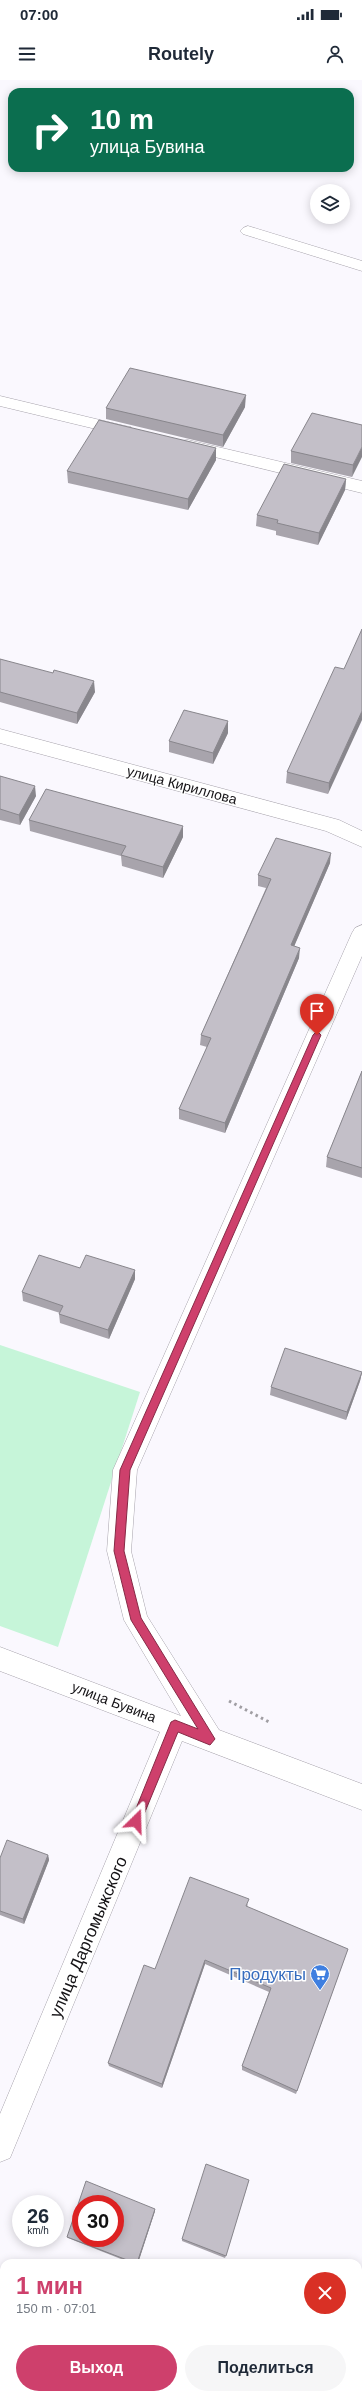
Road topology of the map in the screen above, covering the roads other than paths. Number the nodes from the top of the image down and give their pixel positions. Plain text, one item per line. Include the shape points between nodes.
1 (248, 231) dead end
2 (362, 266) edge
3 (0, 401) edge
4 (139, 434) edge
5 (169, 441) edge
6 (362, 487) edge
7 (0, 736) edge
8 (362, 840) edge
9 (362, 933) edge
10 (0, 1658) edge
11 (175, 1726) junction
12 (210, 1739) junction
13 (362, 1797) edge
14 (0, 2148) edge

1 - 2 street
3 - 4 street
5 - 6 street
7 - 8 street, улица Кириллова via 332,825
9 - 12 street via 125,1470 119,1551 136,1620
10 - 11 street, улица Бувина
11 - 12 street, улица Бувина
11 - 14 street, улица Даргомыжского
12 - 13 street, улица Бувина

